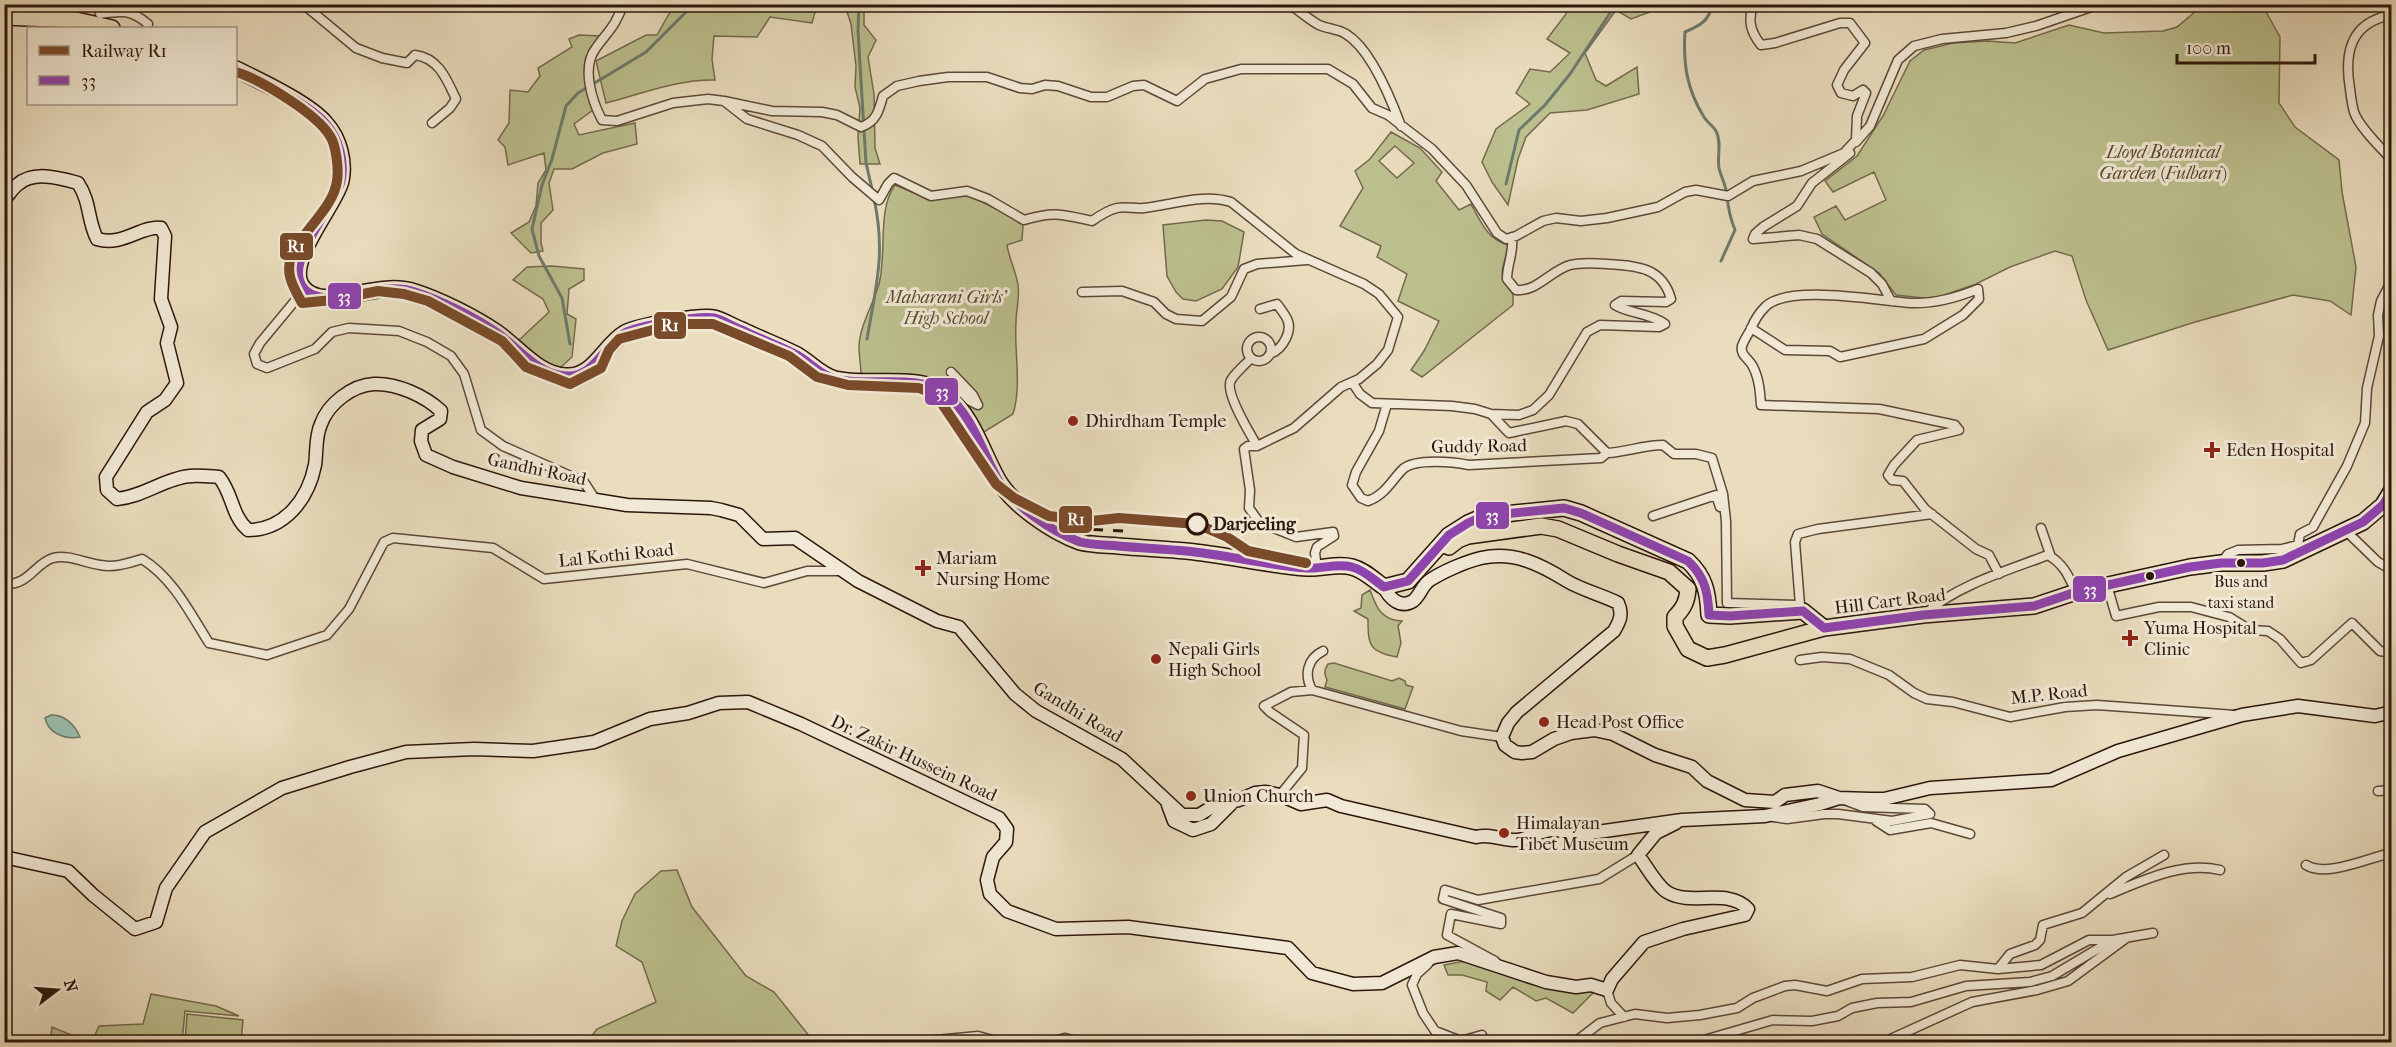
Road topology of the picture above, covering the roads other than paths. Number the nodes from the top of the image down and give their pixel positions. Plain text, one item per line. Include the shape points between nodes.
1 (113, 4) edge
2 (303, 4) edge
3 (623, 4) edge
4 (1288, 4) edge
5 (1753, 4) edge
6 (2100, 4) edge
7 (2391, 15) edge
8 (4, 17) edge
9 (108, 27) edge
10 (147, 27) edge
11 (237, 70) edge
12 (724, 101) junction
13 (432, 123) dead end
14 (1402, 126) junction
15 (1856, 140) junction
16 (2391, 161) edge
17 (2391, 185) edge
18 (4, 201) edge
19 (1512, 237) junction
20 (1308, 260) junction
21 (2391, 280) edge
22 (304, 290) junction
23 (1082, 292) dead end
24 (1891, 301) junction
25 (1260, 309) dead end
26 (1751, 328) junction
27 (1270, 354) junction
28 (1251, 358) junction
29 (951, 372) dead end
30 (1356, 381) junction
31 (1387, 404) junction
32 (1491, 414) junction
33 (983, 445) junction
34 (1257, 446) junction
35 (1607, 453) junction
36 (2391, 490) edge
37 (595, 499) junction
38 (1932, 514) junction
39 (1653, 516) dead end
40 (1725, 521) junction
41 (2041, 528) dead end
42 (2345, 530) junction
43 (2051, 557) junction
44 (2221, 563) junction
45 (1317, 568) junction
46 (2391, 570) edge
47 (844, 571) junction
48 (1999, 574) junction
49 (1413, 577) junction
50 (4, 584) edge
51 (2107, 585) junction
52 (1384, 587) junction
53 (2076, 592) junction
54 (1801, 608) junction
55 (1923, 615) junction
56 (1826, 627) junction
57 (1323, 651) dead end
58 (2391, 653) edge
59 (1800, 660) dead end
60 (1312, 690) junction
61 (2391, 712) edge
62 (2242, 715) junction
63 (1502, 737) junction
64 (2391, 790) edge
65 (2378, 791) dead end
66 (1280, 795) junction
67 (1839, 798) junction
68 (1765, 816) junction
69 (1682, 820) junction
70 (1875, 821) junction
71 (1970, 834) dead end
72 (2391, 853) edge
73 (1638, 855) junction
74 (2164, 855) dead end
75 (4, 857) edge
76 (2307, 865) dead end
77 (2220, 870) dead end
78 (2104, 897) junction
79 (2154, 933) dead end
80 (2131, 935) junction
81 (2113, 940) junction
82 (1434, 957) junction
83 (1998, 969) junction
84 (1517, 973) junction
85 (1607, 990) junction
86 (1624, 1017) junction
87 (1482, 1035) dead end
88 (915, 1042) edge
89 (1000, 1042) edge
90 (1050, 1042) edge
91 (1081, 1042) edge
92 (1575, 1042) edge
93 (1697, 1042) edge
94 (1884, 1042) edge

1 - 10 street via 98,9 100,14 136,14
2 - 13 street via 356,48 407,63 415,55 425,57 442,70 456,99
3 - 12 street via 587,68 602,120 617,121 673,103
4 - 14 street via 1353,40 1374,69
5 - 15 street via 1749,18 1752,33 1761,45 1840,23 1850,23 1858,33 1865,43 1844,70 1838,85 1840,93 1866,93 1857,116
6 - 15 street via 2006,33 1942,39 1914,46 1898,60 1870,126
7 - 16 street via 2375,19 2359,30 2346,67 2354,114
8 - 9 highway via 76,20
11 - 22 highway via 325,121 339,146 341,181 298,265
12 - 14 street via 772,111 822,112 861,127 870,124 878,114 883,96 897,86 948,77 987,77 1032,89 1058,86 1091,97 1107,97 1144,85 1177,101 1205,79 1241,69 1328,69 1353,84 1372,108
12 - 20 street via 747,118 822,146 879,200 894,178 931,196 967,191 1024,220 1059,213 1092,221 1119,207 1221,199 1231,202
14 - 19 street via 1432,149 1466,185 1497,233
15 - 19 street via 1844,153 1801,171 1753,181 1728,196 1696,190 1685,192 1658,207 1581,221 1556,218
15 - 24 street via 1854,149 1812,183 1797,206 1763,227 1754,239 1799,235 1817,239 1871,273
16 - 17 street
18 - 37 main road, Gandhi Road via 18,184 38,176 60,178 78,183 87,196 97,239 107,242 155,227 161,228 165,236 161,300 171,327 167,343 177,382 165,400 147,412 106,477 107,490 117,499 131,498 175,479 195,475 219,477 228,488 239,522 248,530 274,526 302,498 315,466 320,426 330,407 352,391 373,384 405,390 441,411 440,419 422,430 426,455 521,488
19 - 32 street via 1507,279 1516,290 1526,291 1570,265 1633,265 1663,281 1671,299 1621,301 1615,305 1665,324 1600,325 1587,332 1549,395 1533,410 1519,416
20 - 23 street via 1257,264 1244,269 1230,297 1202,321 1176,319 1154,302 1122,291
20 - 30 street via 1364,284 1379,294 1398,317 1388,350
21 - 44 street via 2378,315 2379,336 2367,388 2365,423 2347,466 2313,526 2300,534 2298,545 2238,550
22 - 33 highway via 314,297 331,298 382,288 414,291 493,330 538,368 567,376 592,366 614,340 639,327 712,318 798,356 828,378 936,388 948,396
22 - 37 street via 260,344 254,354 256,364 267,369 315,349 332,332 349,328 399,332 427,342 451,356 464,374 481,430 503,446 584,482
24 - 26 street via 1796,295 1767,305
24 - 26 street via 1939,302 1978,289 1979,299 1963,315 1924,339 1840,357 1830,351 1785,350
25 - 27 street via 1277,304 1287,318 1285,341 1279,351
26 - 38 street via 1742,347 1755,373 1761,405 1880,409 1955,425 1959,430 1917,440 1888,475 1892,480 1903,481
27 - 28 street via 1258,362
27 - 28 street via 1267,340 1260,337 1248,344
28 - 34 street via 1229,387
29 - 33 street via 978,401 978,405 970,401 951,381 948,386 974,421
30 - 31 street via 1360,394 1372,403
30 - 34 street via 1341,387 1294,428
31 - 32 street via 1452,406
31 - 35 street, Guddy Road via 1379,431 1352,485 1368,501 1378,498 1405,467 1416,464 1601,458
32 - 35 street via 1509,433 1566,421 1578,424
33 - 45 highway via 997,479 1012,500 1080,542
34 - 45 street via 1244,449 1249,508 1259,522 1296,537 1333,532 1334,536 1317,547
35 - 40 street via 1663,445 1674,454 1712,459 1723,494
36 - 42 highway, Hill Cart Road via 2376,512
37 - 47 main road, Gandhi Road via 627,505 711,508 739,515 763,538 795,538
38 - 48 street via 1989,555
38 - 54 street via 1798,534 1795,542
39 - 40 street via 1716,495
40 - 54 street via 1727,603
41 - 43 street
42 - 44 highway, Hill Cart Road via 2283,560
42 - 46 street
43 - 48 street
43 - 53 street via 2065,568
44 - 51 highway, Hill Cart Road
45 - 52 highway via 1353,567
47 - 50 street, Lal Kothi Road via 807,571 764,583 687,564 544,579 494,548 393,538 384,542 349,609 327,635 267,655 209,643 169,582 142,559 103,566 51,558 25,580
47 - 66 main road, Gandhi Road via 937,621 959,627 1015,694 1036,711 1122,759 1182,815 1199,815 1217,804 1255,793
48 - 55 street via 1938,602
49 - 52 highway
49 - 54 highway via 1449,535 1468,523 1484,516 1564,508 1688,561 1706,584 1709,615
49 - 56 highway via 1425,573 1458,540 1486,532 1541,526 1571,532 1678,578 1688,588 1675,626 1696,655 1725,655
51 - 53 highway, Hill Cart Road
51 - 58 street via 2116,616 2159,607 2191,607 2229,617 2250,630 2268,631 2301,663 2311,660 2352,623 2380,651
52 - 63 main road via 1392,599 1405,603 1413,601 1429,580 1464,564 1482,558 1511,558 1534,561 1618,603 1621,611 1614,631 1517,712
53 - 55 highway, Hill Cart Road via 2034,606
54 - 56 highway, Hill Cart Road
55 - 56 highway, Hill Cart Road
57 - 60 street via 1307,668
59 - 62 street, M.P. Road via 1850,659 1889,675 1927,699 2010,717 2097,705
60 - 63 street via 1461,730
60 - 66 street via 1292,692 1264,706 1304,735 1302,768
61 - 62 main road via 2375,716 2298,706
62 - 67 main road via 2118,751 2051,780 1930,788 1884,799
63 - 67 main road via 1505,745 1522,753 1571,733 1594,730 1692,767 1707,781 1745,800 1775,802 1785,795 1818,791
64 - 65 street
66 - 69 main road, Gandhi Road via 1300,804 1326,800 1476,837 1486,834 1505,840 1557,829 1583,834
67 - 68 main road, Gandhi Road
67 - 70 street via 1863,807 1926,809 1930,814
68 - 69 main road, Gandhi Road
68 - 70 street via 1787,819 1838,814
69 - 73 main road via 1656,833
70 - 71 street via 1890,830 1931,823
72 - 76 street via 2331,868 2313,869
73 - 84 street via 1599,879 1478,900 1445,890 1443,899 1501,918 1501,924 1451,914 1447,935
73 - 85 main road via 1667,892 1693,898 1723,898 1748,909 1745,915 1644,942
74 - 78 street via 2126,877
75 - 82 main road, Dr. Zakir Hussein Road via 68,871 135,929 156,922 166,888 205,832 282,789 406,752 474,748 533,751 594,742 650,719 719,703 748,702 999,818 1006,829 1006,842 993,857 987,880 990,894 1007,911 1056,929 1128,927 1288,948 1312,973 1353,984 1382,983
77 - 78 street via 2203,866 2160,875
78 - 83 street via 2082,913 2043,925 2040,940 2010,954
79 - 80 street
80 - 81 street
80 - 94 street via 2068,981 1964,1005
81 - 83 street via 2089,940 2042,965
81 - 93 street via 2052,976 2030,982 1966,986 1911,1002 1852,1008 1838,1016 1812,1021 1773,1020
82 - 84 main road, Dr. Zakir Hussein Road via 1458,953
82 - 87 street via 1412,985 1423,1014 1435,1031 1461,1041
83 - 86 street via 1960,964 1912,977 1862,979 1827,991 1795,985 1754,998 1737,1008 1667,1018 1635,1014
84 - 85 main road, Dr. Zakir Hussein Road via 1546,982
85 - 86 street via 1611,1004
86 - 92 street via 1600,1023
88 - 89 street via 978,1036
90 - 91 street via 1065,1038

